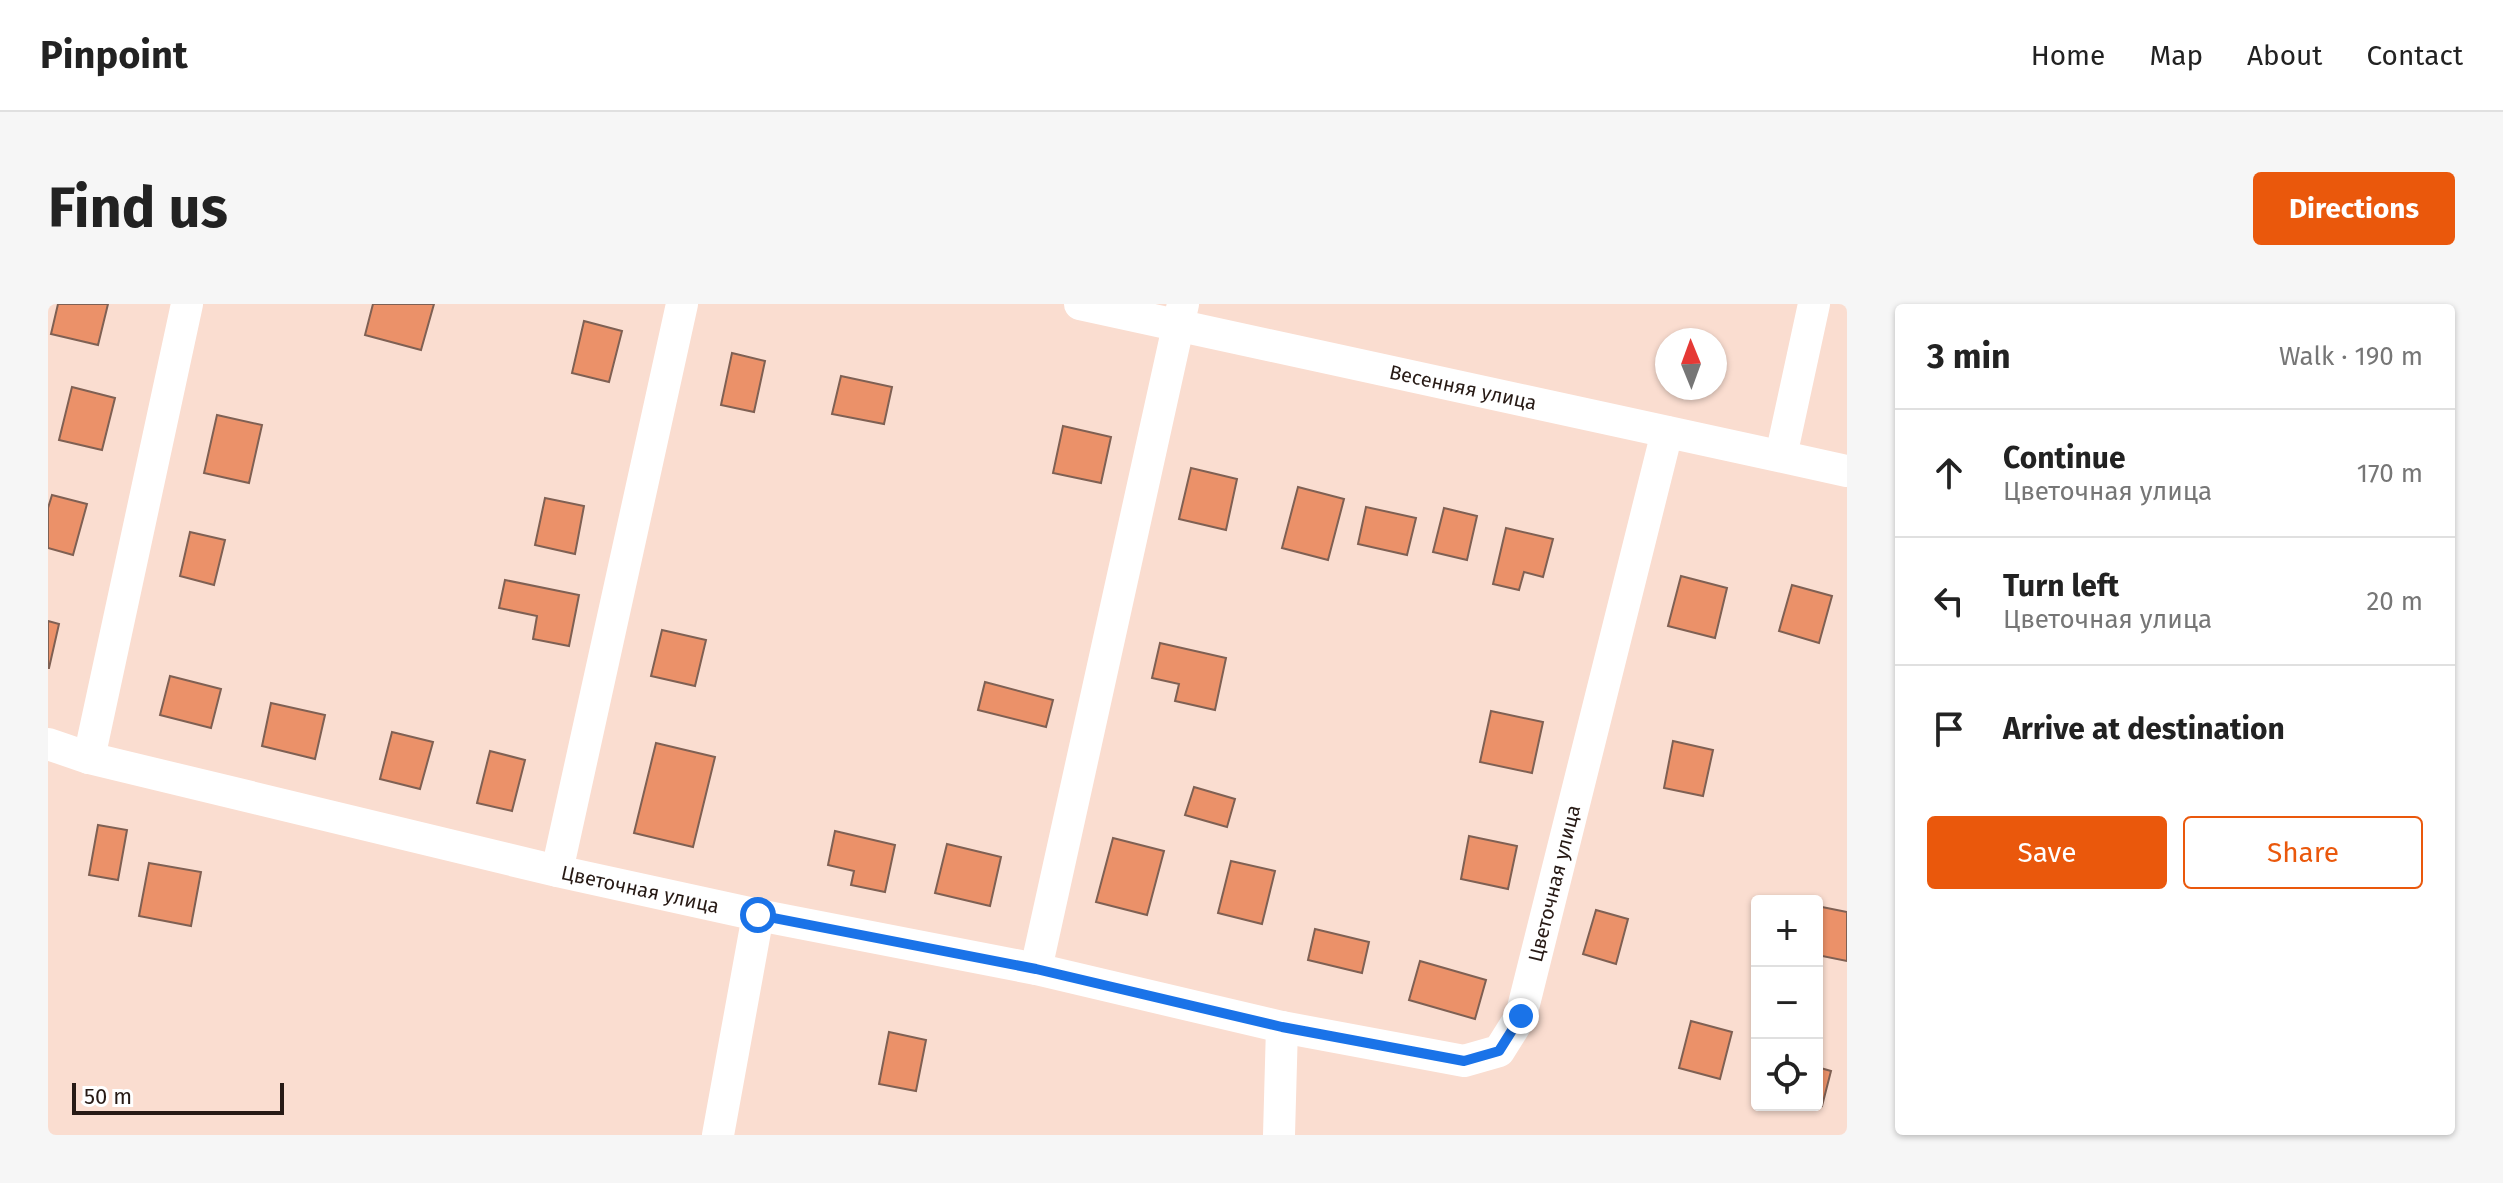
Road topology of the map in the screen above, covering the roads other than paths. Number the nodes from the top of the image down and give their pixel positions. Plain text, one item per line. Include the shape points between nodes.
1 (187, 304) edge
2 (682, 304) edge
3 (1080, 304) edge
4 (1814, 304) edge
5 (1180, 315) edge
6 (1667, 432) junction
7 (1781, 456) junction
8 (1847, 471) edge
9 (48, 744) edge
10 (89, 758) junction
11 (557, 871) junction
12 (758, 915) junction
13 (1036, 969) junction
14 (1282, 1027) junction
15 (718, 1135) edge
16 (1279, 1135) edge

1 - 10 street
2 - 11 street
3 - 5 street, Весенняя улица
4 - 7 street
5 - 6 street, Весенняя улица
5 - 13 street
6 - 7 street, Весенняя улица
6 - 14 street, Цветочная улица via 1521,1016 1499,1051 1464,1061
7 - 8 street, Весенняя улица
9 - 10 street, Цветочная улица
10 - 11 street, Цветочная улица
11 - 12 street, Цветочная улица
12 - 13 street, Цветочная улица
12 - 15 street
13 - 14 street, Цветочная улица
14 - 16 street

